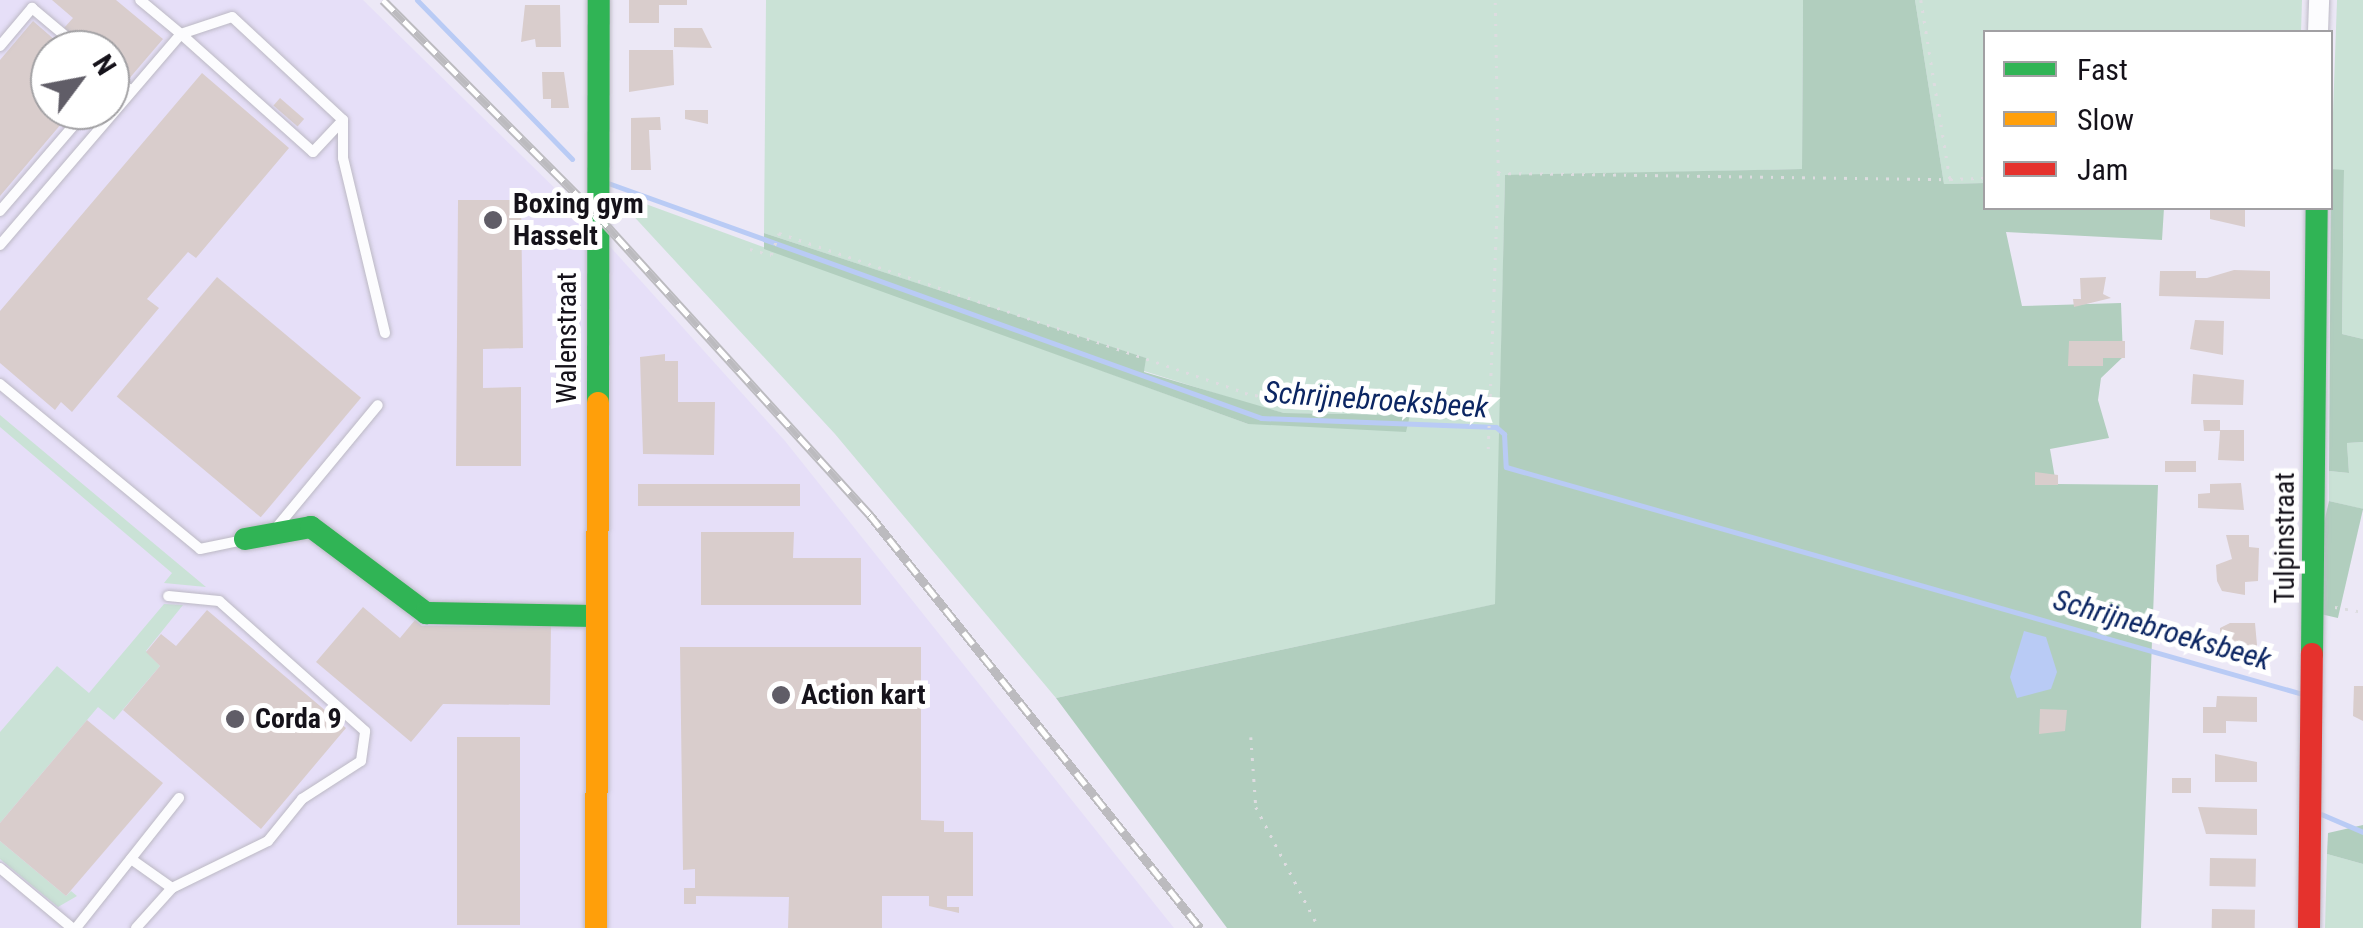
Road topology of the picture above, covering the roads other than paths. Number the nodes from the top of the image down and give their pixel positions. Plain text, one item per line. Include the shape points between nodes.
1 (140, 0) edge
2 (599, 0) edge
3 (2318, 0) edge
4 (58, 30) edge
5 (2318, 30) edge
6 (181, 34) junction
7 (0, 46) edge
8 (131, 92) joint
9 (343, 120) junction
10 (69, 130) edge
11 (2316, 210) edge
12 (0, 211) edge
13 (0, 245) edge
14 (385, 333) dead end
15 (0, 384) edge
16 (378, 405) dead end
17 (294, 506) junction
18 (312, 527) junction
19 (272, 533) junction
20 (245, 540) joint
21 (168, 596) dead end
22 (597, 616) junction
23 (179, 798) dead end
24 (131, 859) junction
25 (0, 868) edge
26 (172, 888) junction
27 (74, 928) edge
28 (136, 928) edge
29 (596, 928) edge
30 (2310, 928) edge

1 - 6 lane
2 - 22 street, Walenstraat
3 - 5 street
4 - 7 lane via 32,8
6 - 8 lane
6 - 9 lane via 232,18
6 - 9 lane via 313,152
8 - 13 lane
9 - 14 lane via 343,158
10 - 12 lane
11 - 30 street, Tulpinstraat
15 - 20 lane via 200,549
16 - 17 lane
17 - 18 lane
17 - 19 lane
18 - 19 street
18 - 22 street via 426,613
19 - 20 street
21 - 26 lane via 219,601 365,731 361,761 302,799 268,841
22 - 29 street, Walenstraat
23 - 24 lane
24 - 26 lane
24 - 27 lane
25 - 27 lane
26 - 28 lane

